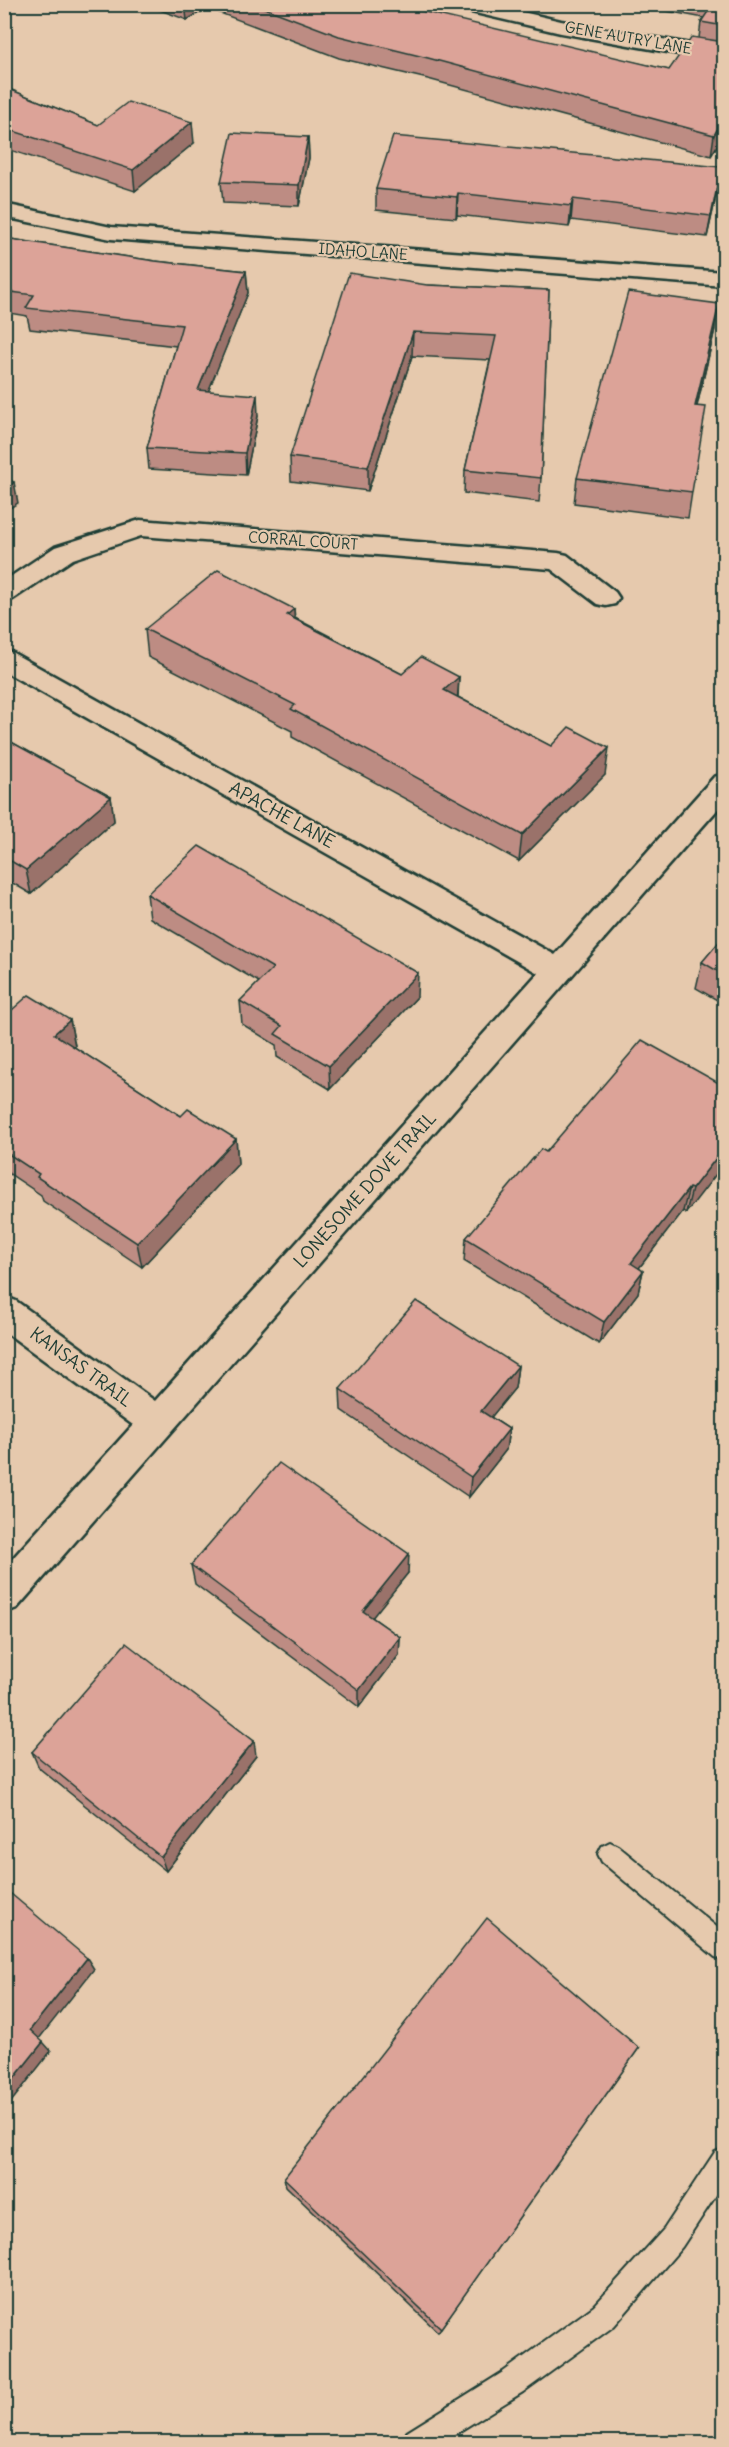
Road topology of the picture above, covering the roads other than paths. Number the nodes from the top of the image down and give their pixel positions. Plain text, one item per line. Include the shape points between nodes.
1 (461, 4) edge
2 (724, 56) edge
3 (4, 210) edge
4 (724, 279) edge
5 (4, 594) edge
6 (606, 598) dead end
7 (4, 659) edge
8 (724, 784) edge
9 (559, 971) junction
10 (4, 1311) edge
11 (158, 1423) junction
12 (4, 1596) edge
13 (610, 1854) dead end
14 (724, 1948) edge
15 (724, 2161) edge
16 (417, 2442) edge

1 - 2 street, GENE AUTRY LANE via 561,27
3 - 4 street, IDAHO LANE via 111,233
5 - 6 street, CORRAL COURT via 64,553 140,528 558,561
7 - 9 street, APACHE LANE
8 - 9 street, LONESOME DOVE TRAIL
9 - 11 street, LONESOME DOVE TRAIL
10 - 11 street, KANSAS TRAIL
11 - 12 street, LONESOME DOVE TRAIL
13 - 14 lane
15 - 16 lane via 674,2238 604,2316 513,2382

